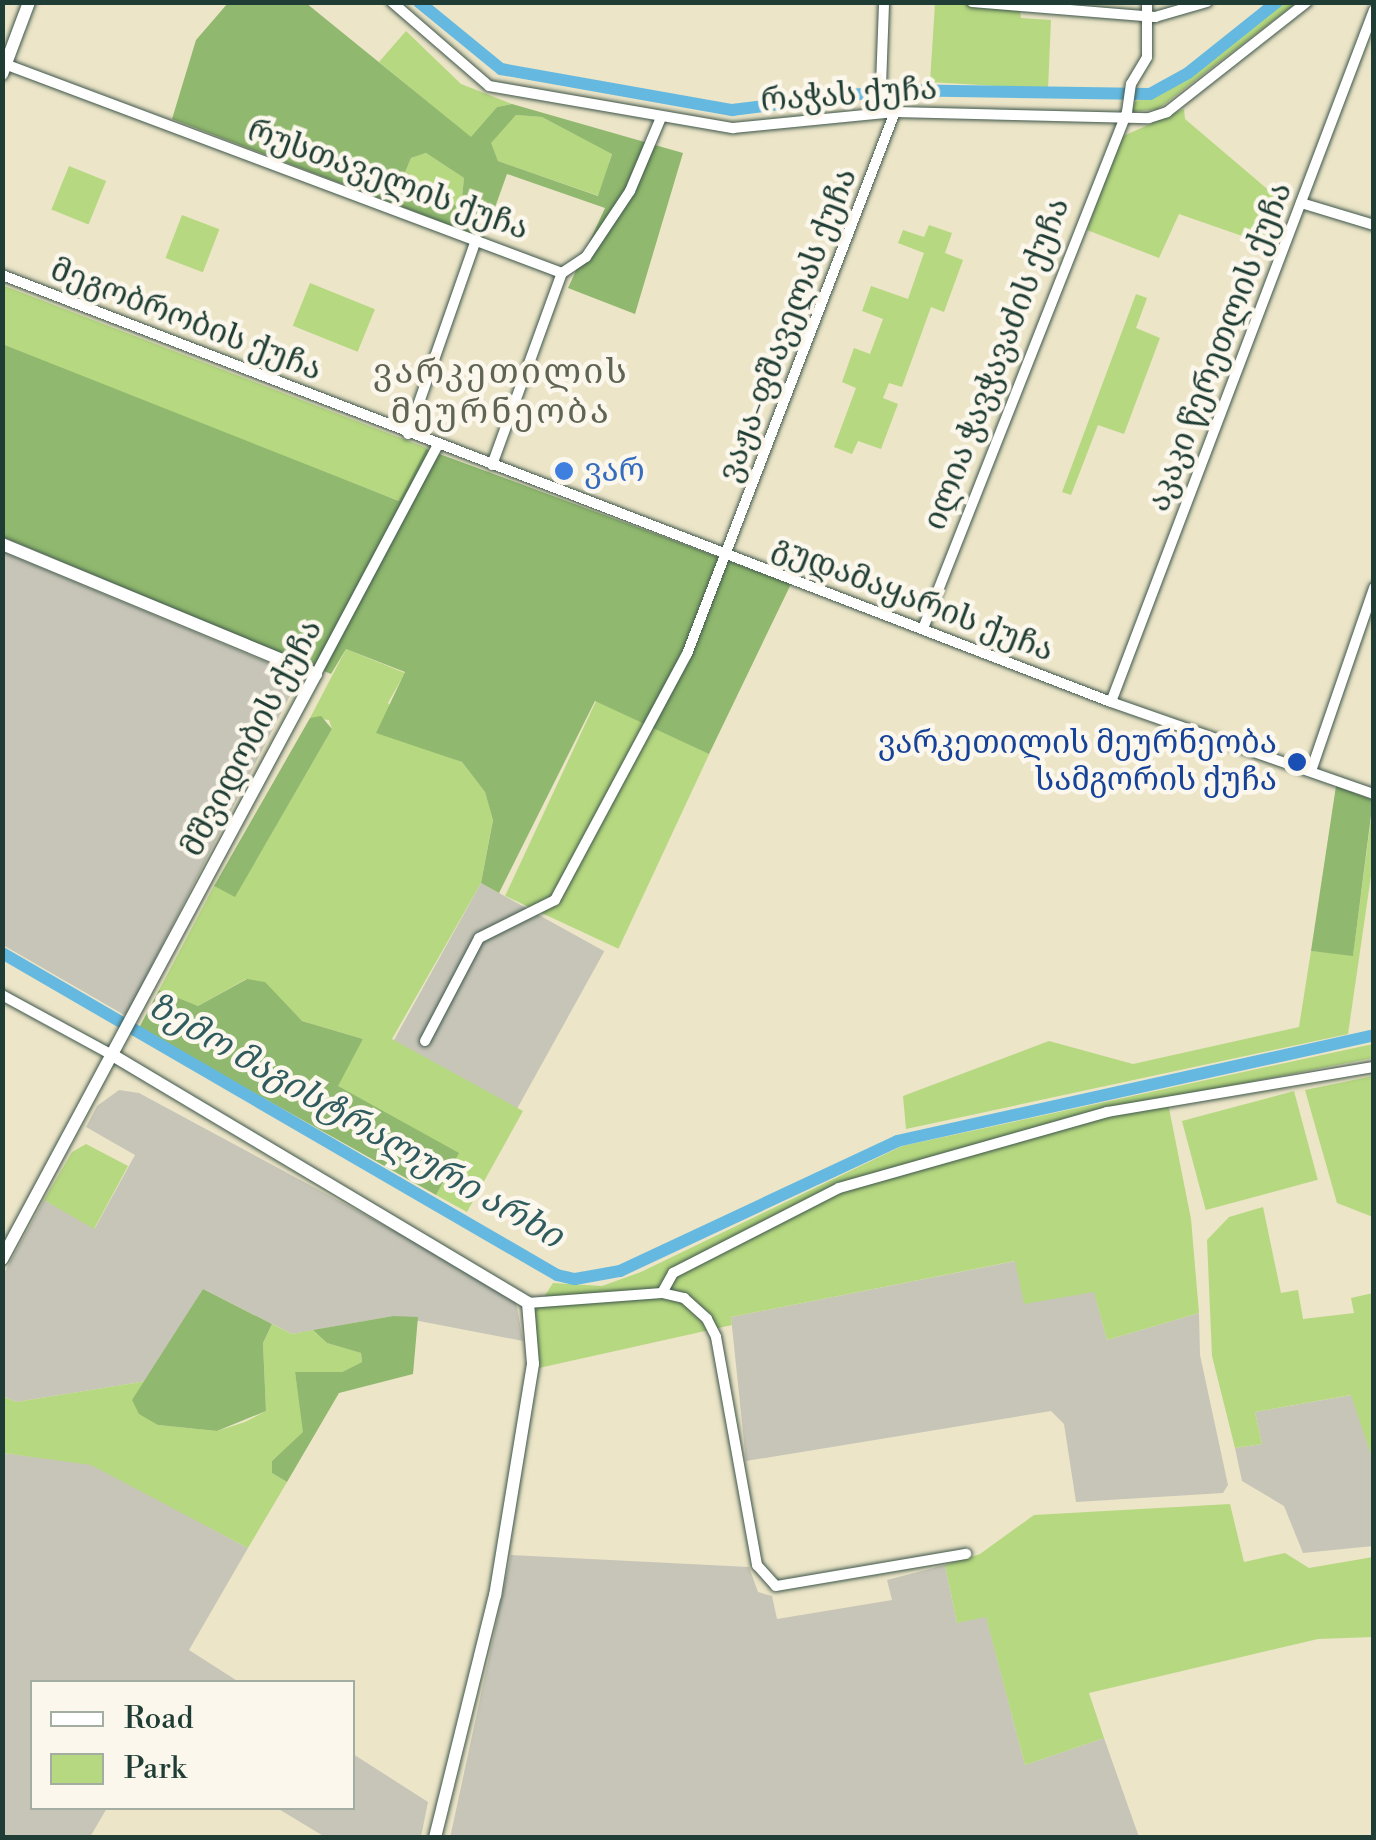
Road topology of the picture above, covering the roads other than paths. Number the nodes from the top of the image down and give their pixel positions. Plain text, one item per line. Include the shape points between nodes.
1 (29, 2) edge
2 (392, 2) edge
3 (884, 2) edge
4 (972, 2) edge
5 (1147, 2) edge
6 (1207, 2) edge
7 (1306, 2) edge
8 (1374, 10) edge
9 (1147, 17) junction
10 (4, 67) edge
11 (896, 112) junction
12 (880, 113) junction
13 (1123, 116) junction
14 (660, 120) junction
15 (1301, 203) junction
16 (1374, 225) edge
17 (476, 240) junction
18 (562, 273) junction
19 (2, 275) edge
20 (408, 434) junction
21 (437, 446) junction
22 (492, 466) junction
23 (2, 544) edge
24 (728, 556) junction
25 (1374, 588) edge
26 (924, 626) junction
27 (316, 674) junction
28 (1111, 702) junction
29 (1311, 771) junction
30 (1374, 794) edge
31 (2, 995) edge
32 (425, 1041) dead end
33 (117, 1049) junction
34 (1374, 1067) edge
35 (2, 1260) edge
36 (662, 1293) junction
37 (528, 1303) junction
38 (966, 1554) dead end
39 (436, 1838) edge

1 - 10 street
2 - 14 street, რაჭას ქუჩა via 489,86
3 - 12 street
4 - 9 street
5 - 9 street, ილია ჭავჭავაძის ქუჩა
6 - 9 street
7 - 13 street, რაჭას ქუჩა via 1166,112
8 - 15 street, აკაკი წერეთლის ქუჩა
9 - 13 street, ილია ჭავჭავაძის ქუჩა via 1146,57
10 - 17 street, რუსთაველის ქუჩა
11 - 12 street, რაჭას ქუჩა
11 - 13 street, რაჭას ქუჩა
11 - 24 street, ვაჟა-ფშაველას ქუჩა
12 - 14 street, რაჭას ქუჩა via 733,128
13 - 26 street, ილია ჭავჭავაძის ქუჩა
14 - 18 street via 630,190 586,257
15 - 16 street
15 - 28 street, აკაკი წერეთლის ქუჩა
17 - 18 street, რუსთაველის ქუჩა
17 - 20 street
18 - 22 street, რუსთაველის ქუჩა
19 - 20 street, მეგობრობის ქუჩა
20 - 21 street, მეგობრობის ქუჩა
21 - 22 street, გუდამაყარის ქუჩა
21 - 27 street, მშვიდობის ქუჩა
22 - 24 street, გუდამაყარის ქუჩა
23 - 27 street
24 - 26 street, გუდამაყარის ქუჩა
24 - 32 street, ვაჟა-ფშაველას ქუჩა via 686,654 555,900 479,938
25 - 29 street
26 - 28 street, გუდამაყარის ქუჩა
27 - 33 street, მშვიდობის ქუჩა
28 - 29 street, გუდამაყარის ქუჩა
29 - 30 street, გუდამაყარის ქუჩა
31 - 33 street
33 - 35 street, მშვიდობის ქუჩა
33 - 37 street
34 - 36 street via 1107,1112 840,1188 673,1273
36 - 37 street
36 - 38 street via 684,1298 716,1337 763,1579 776,1586 847,1578
37 - 39 street via 533,1364 498,1577

